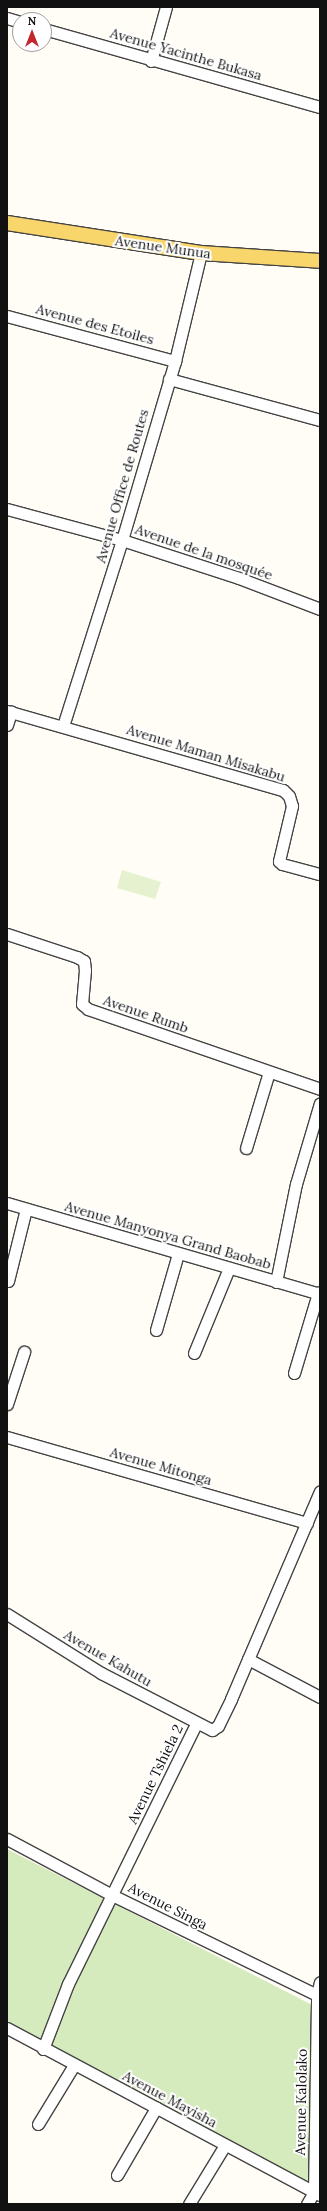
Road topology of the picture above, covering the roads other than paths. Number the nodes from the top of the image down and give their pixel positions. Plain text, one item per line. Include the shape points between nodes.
1 (166, 7) edge
2 (52, 31) edge
3 (151, 61) junction
4 (320, 107) edge
5 (7, 223) edge
6 (201, 253) junction
7 (320, 261) edge
8 (7, 316) edge
9 (175, 361) junction
10 (169, 379) junction
11 (320, 420) edge
12 (7, 509) edge
13 (122, 540) junction
14 (320, 609) edge
15 (9, 712) edge
16 (7, 725) edge
17 (63, 726) junction
18 (320, 874) edge
19 (7, 934) edge
20 (269, 1072) junction
21 (320, 1089) edge
22 (320, 1103) edge
23 (246, 1148) dead end
24 (7, 1203) edge
25 (26, 1209) junction
26 (178, 1254) junction
27 (229, 1268) junction
28 (8, 1281) dead end
29 (276, 1282) junction
30 (319, 1294) edge
31 (156, 1330) dead end
32 (24, 1352) dead end
33 (194, 1353) dead end
34 (294, 1373) dead end
35 (7, 1404) edge
36 (7, 1437) edge
37 (320, 1491) edge
38 (317, 1509) edge
39 (307, 1523) junction
40 (7, 1614) edge
41 (248, 1659) junction
42 (320, 1697) edge
43 (196, 1724) junction
44 (7, 1839) edge
45 (112, 1895) junction
46 (320, 1982) edge
47 (318, 1997) edge
48 (7, 2028) edge
49 (43, 2049) junction
50 (74, 2065) junction
51 (156, 2108) junction
52 (38, 2124) dead end
53 (225, 2145) junction
54 (117, 2175) dead end
55 (317, 2194) edge
56 (189, 2204) edge
57 (307, 2204) edge

1 - 3 street
2 - 3 street, Avenue Yacinthe Bukasa
3 - 4 street, Avenue Yacinthe Bukasa
5 - 6 main road, Avenue Munua
6 - 7 main road, Avenue Munua
6 - 9 street, Avenue Office de Routes
8 - 9 street, Avenue des Etoiles
9 - 10 street, Avenue Office de Routes
10 - 11 street
10 - 13 street, Avenue Office de Routes
12 - 13 street, Avenue de la mosquée
13 - 14 street, Avenue de la mosquée via 239,578
13 - 17 street, Avenue Office de Routes
15 - 16 street
15 - 17 street, Avenue Maman Misakabu
17 - 18 street, Avenue Maman Misakabu via 283,790 289,796 292,806 279,861
19 - 20 street, Avenue Rumb via 76,956 84,961 82,1004 88,1010
20 - 21 street, Avenue Rumb
20 - 23 street
22 - 29 street via 296,1184
24 - 25 street, Avenue Manyonya Grand Baobab
25 - 26 street, Avenue Manyonya Grand Baobab
25 - 28 street
26 - 27 street, Avenue Manyonya Grand Baobab
26 - 31 street
27 - 29 street, Avenue Manyonya Grand Baobab
27 - 33 street
29 - 30 street, Avenue Manyonya Grand Baobab
30 - 34 street
32 - 35 street
36 - 39 street, Avenue Mitonga
37 - 38 street, Avenue Tshiela 2
38 - 39 street, Avenue Tshiela 2
39 - 41 street, Avenue Tshiela 2
40 - 43 street, Avenue Kahutu via 101,1673
41 - 42 street
41 - 43 street, Avenue Tshiela 2 via 216,1728 210,1730
43 - 45 street, Avenue Tshiela 2
44 - 45 street, Avenue Singa
45 - 47 street, Avenue Singa
45 - 49 street, Avenue Tshiela 2 via 68,1984
46 - 47 street, Avenue Kalolako
47 - 55 street, Avenue Kalolako
48 - 49 street, Avenue Mayisha
49 - 50 street, Avenue Mayisha
50 - 51 street, Avenue Mayisha
50 - 52 street
51 - 53 street, Avenue Mayisha
51 - 54 street
53 - 55 street, Avenue Mayisha
53 - 56 street
55 - 57 street, Avenue Kalolako

